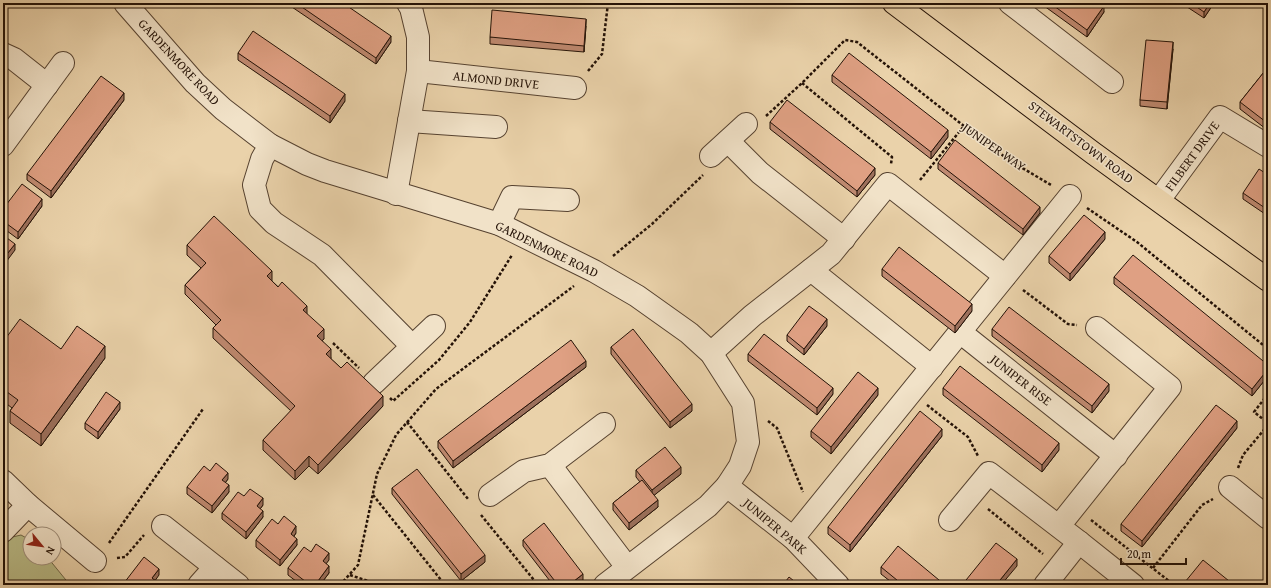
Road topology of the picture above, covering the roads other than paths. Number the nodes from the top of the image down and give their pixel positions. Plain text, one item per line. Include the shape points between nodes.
1 (125, 3) edge
2 (408, 3) edge
3 (894, 3) edge
4 (1010, 3) edge
5 (3, 54) edge
6 (63, 63) dead end
7 (418, 72) junction
8 (1112, 82) dead end
9 (47, 85) junction
10 (575, 88) road end
11 (409, 121) junction
12 (746, 124) road end
13 (496, 127) dead end
14 (728, 142) junction
15 (3, 145) edge
16 (270, 145) junction
17 (1268, 146) edge
18 (711, 156) road end
19 (396, 194) junction
20 (1070, 196) road end
21 (568, 200) dead end
22 (1159, 200) junction
23 (499, 224) junction
24 (844, 239) junction
25 (811, 270) junction
26 (1005, 276) junction
27 (1268, 280) edge
28 (434, 326) dead end
29 (1097, 328) road end
30 (960, 332) junction
31 (412, 346) junction
32 (711, 353) junction
33 (932, 367) junction
34 (374, 383) dead end
35 (604, 424) dead end
36 (1116, 456) junction
37 (550, 465) junction
38 (3, 481) edge
39 (727, 486) junction
40 (1230, 487) road end
41 (490, 495) dead end
42 (28, 505) junction
43 (1268, 518) edge
44 (950, 520) dead end
45 (163, 526) road end
46 (1059, 526) junction
47 (3, 531) edge
48 (793, 538) junction
49 (1079, 542) junction
50 (95, 561) road end
51 (215, 567) junction
52 (627, 567) junction
53 (199, 585) edge
54 (238, 585) edge
55 (605, 585) edge
56 (838, 585) edge
57 (1045, 585) edge
58 (1133, 585) edge

1 - 16 street, GARDENMORE ROAD via 195,83 223,109
2 - 7 street via 418,37
3 - 22 main road, STEWARTSTOWN ROAD
4 - 8 street
5 - 9 street
6 - 9 street
7 - 10 street, ALMOND DRIVE
7 - 11 street
9 - 15 street
11 - 13 street
11 - 19 street
12 - 14 street
14 - 18 street
14 - 24 street via 760,173
16 - 19 street, GARDENMORE ROAD via 307,164
16 - 31 street via 262,159 254,185 260,209 274,223 322,255
17 - 22 street, FILBERT DRIVE via 1220,117
19 - 23 street, GARDENMORE ROAD
20 - 26 street
21 - 23 street via 512,197
22 - 27 main road, STEWARTSTOWN ROAD
23 - 32 street, GARDENMORE ROAD via 638,296 689,333
24 - 25 street via 831,254
24 - 26 street via 888,184
25 - 32 street via 752,316
25 - 33 street
26 - 30 street
28 - 31 street
29 - 36 street via 1170,387
30 - 33 street
30 - 36 street, JUNIPER RISE
31 - 34 street
32 - 39 street, GARDENMORE ROAD via 743,403 748,442 740,466
33 - 48 street
35 - 37 street
36 - 46 street
37 - 41 street via 524,471
37 - 52 street
38 - 42 street
39 - 48 street, JUNIPER PARK
39 - 52 street, GARDENMORE ROAD via 708,506
40 - 43 street
42 - 47 street
42 - 50 street
44 - 46 street via 988,474
45 - 51 street
46 - 49 street
48 - 56 street, JUNIPER PARK
49 - 57 street
49 - 58 street
51 - 53 street
51 - 54 street
52 - 55 street, GARDENMORE ROAD

